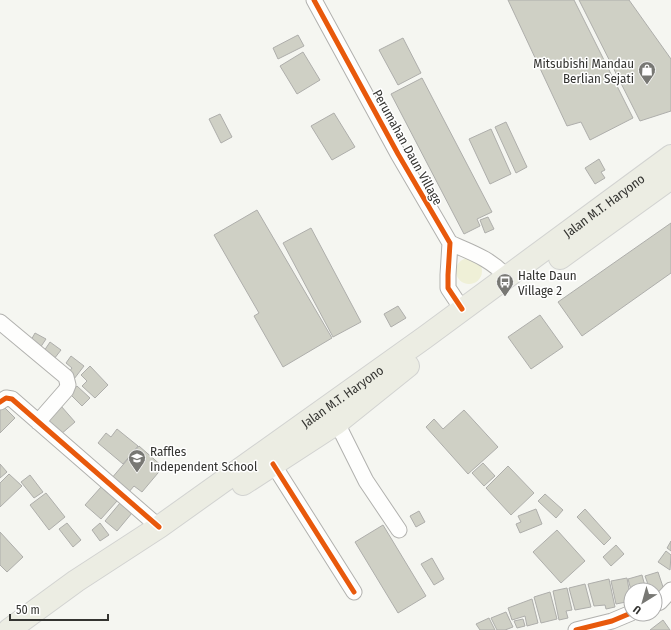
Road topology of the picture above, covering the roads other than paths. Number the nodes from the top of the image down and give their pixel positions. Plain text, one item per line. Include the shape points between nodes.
1 (314, 0) edge
2 (671, 156) edge
3 (671, 178) edge
4 (450, 243) junction
5 (512, 283) junction
6 (466, 315) junction
7 (0, 322) edge
8 (0, 402) edge
9 (38, 422) junction
10 (337, 423) junction
11 (273, 464) junction
12 (159, 527) junction
13 (399, 530) dead end
14 (671, 590) edge
15 (354, 592) dead end
16 (663, 599) edge
17 (616, 625) edge
18 (9, 630) edge
19 (27, 630) edge
20 (576, 630) edge

1 - 4 street, Perumahan Daun Village
2 - 5 main road, Jalan M.T. Haryono
3 - 5 main road, Jalan M.T. Haryono
4 - 5 street via 483,257
4 - 6 street via 448,288
5 - 6 main road, Jalan M.T. Haryono
6 - 10 main road, Jalan M.T. Haryono via 422,355
6 - 12 main road, Jalan M.T. Haryono via 424,338
7 - 9 street via 66,377 66,390
8 - 9 street via 6,398 12,399
9 - 12 street
10 - 11 main road, Jalan M.T. Haryono
10 - 13 street via 366,480
11 - 15 street
11 - 19 main road, Jalan M.T. Haryono via 86,586
12 - 18 main road, Jalan M.T. Haryono via 76,581
14 - 16 street
17 - 20 street

